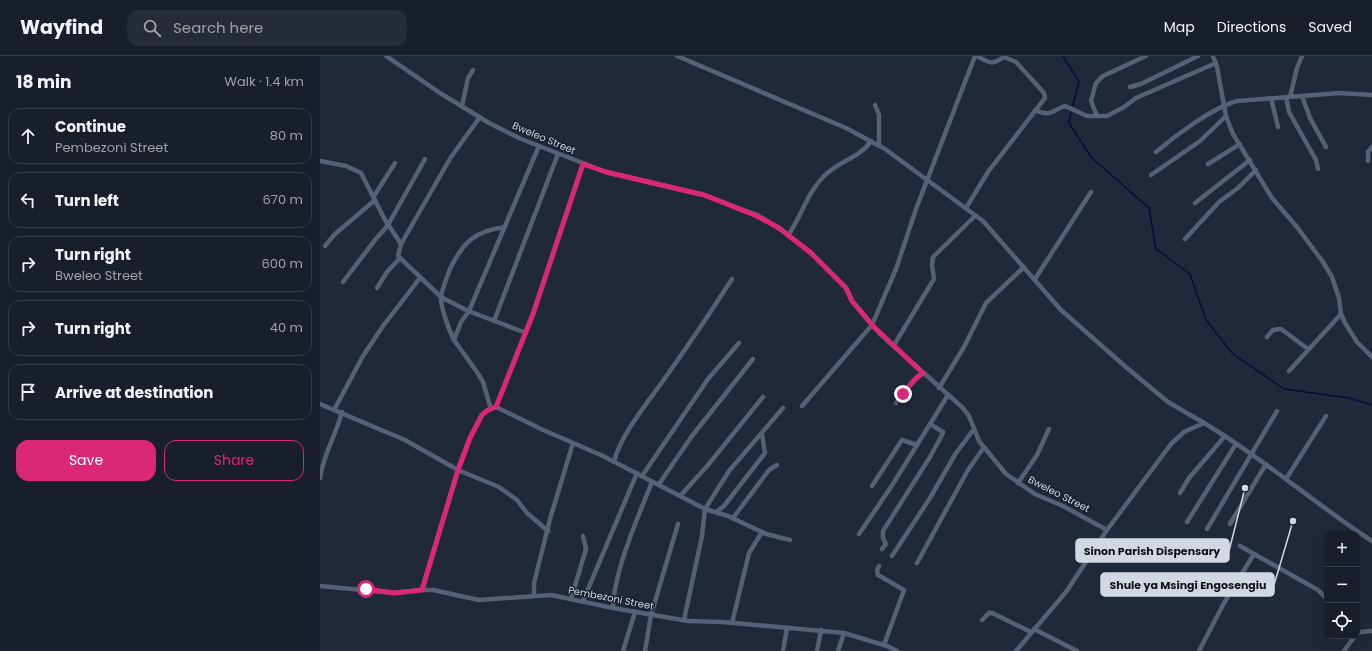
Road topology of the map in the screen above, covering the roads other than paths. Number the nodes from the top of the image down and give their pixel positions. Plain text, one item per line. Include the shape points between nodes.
1 (386, 56) edge
2 (677, 56) edge
3 (976, 56) edge
4 (1146, 56) edge
5 (1198, 56) edge
6 (1213, 56) edge
7 (1302, 56) edge
8 (1216, 63) junction
9 (473, 70) dead end
10 (1130, 87) dead end
11 (1372, 95) edge
12 (1302, 96) junction
13 (1288, 97) junction
14 (1271, 98) junction
15 (875, 105) dead end
16 (462, 106) junction
17 (1224, 106) junction
18 (1035, 110) junction
19 (1097, 116) junction
20 (1226, 116) junction
21 (480, 117) junction
22 (1278, 126) dead end
23 (871, 141) junction
24 (1240, 144) junction
25 (879, 145) junction
26 (539, 146) junction
27 (1326, 146) dead end
28 (1372, 147) edge
29 (1156, 152) dead end
30 (558, 154) junction
31 (425, 159) dead end
32 (1250, 160) junction
33 (320, 161) edge
34 (1368, 161) dead end
35 (395, 164) dead end
36 (583, 164) junction
37 (1208, 164) dead end
38 (1318, 169) dead end
39 (1256, 170) junction
40 (1151, 175) dead end
41 (928, 181) junction
42 (1091, 192) dead end
43 (375, 198) junction
44 (1195, 203) dead end
45 (966, 208) junction
46 (975, 216) junction
47 (388, 225) junction
48 (505, 227) junction
49 (788, 234) junction
50 (1185, 239) dead end
51 (401, 244) junction
52 (325, 246) dead end
53 (400, 258) junction
54 (1024, 267) junction
55 (420, 278) junction
56 (732, 279) dead end
57 (1034, 279) junction
58 (344, 282) dead end
59 (377, 288) dead end
60 (441, 297) junction
61 (469, 311) junction
62 (1341, 314) junction
63 (494, 321) junction
64 (872, 324) junction
65 (526, 333) junction
66 (1267, 337) dead end
67 (454, 340) junction
68 (739, 342) dead end
69 (894, 345) junction
70 (1308, 349) junction
71 (1372, 357) edge
72 (753, 359) dead end
73 (1288, 371) dead end
74 (923, 373) junction
75 (939, 388) junction
76 (948, 395) junction
77 (763, 397) dead end
78 (896, 403) dead end
79 (320, 404) edge
80 (802, 406) dead end
81 (496, 407) junction
82 (783, 408) dead end
83 (334, 410) junction
84 (491, 410) junction
85 (1276, 411) dead end
86 (342, 412) junction
87 (1326, 416) dead end
88 (930, 424) junction
89 (1204, 424) junction
90 (974, 429) junction
91 (1050, 429) dead end
92 (762, 434) junction
93 (1225, 436) junction
94 (573, 443) junction
95 (1236, 444) junction
96 (916, 445) junction
97 (984, 447) junction
98 (1252, 455) junction
99 (614, 462) junction
100 (1266, 464) junction
101 (777, 465) dead end
102 (458, 470) junction
103 (637, 473) junction
104 (642, 476) junction
105 (320, 478) edge
106 (1286, 479) junction
107 (652, 482) junction
108 (1018, 483) junction
109 (659, 484) junction
110 (872, 486) dead end
111 (1180, 493) dead end
112 (681, 495) junction
113 (705, 509) junction
114 (716, 512) junction
115 (734, 518) junction
116 (1187, 522) dead end
117 (678, 524) dead end
118 (1230, 524) dead end
119 (1207, 529) dead end
120 (1107, 530) junction
121 (548, 531) junction
122 (762, 532) junction
123 (859, 534) dead end
124 (583, 536) dead end
125 (790, 540) dead end
126 (1372, 541) edge
127 (1240, 546) dead end
128 (882, 549) dead end
129 (1254, 554) junction
130 (892, 556) dead end
131 (917, 563) dead end
132 (879, 566) dead end
133 (320, 586) edge
134 (422, 590) junction
135 (534, 595) junction
136 (1324, 596) edge
137 (571, 599) junction
138 (583, 601) junction
139 (613, 608) junction
140 (635, 612) junction
141 (651, 615) junction
142 (684, 620) junction
143 (982, 620) dead end
144 (732, 623) junction
145 (787, 628) junction
146 (821, 630) junction
147 (1032, 631) junction
148 (1372, 631) edge
149 (844, 633) junction
150 (1360, 633) edge
151 (1353, 639) edge
152 (884, 645) junction
153 (623, 651) edge
154 (645, 651) edge
155 (784, 651) edge
156 (817, 651) edge
157 (838, 651) edge
158 (897, 651) edge
159 (1016, 651) edge
160 (1077, 651) edge
161 (1199, 651) edge
162 (1344, 651) edge

1 - 16 street, Bweleo Street
2 - 23 street
3 - 18 street via 990,63 1004,56 1016,62 1045,95 1044,101
3 - 41 street
4 - 19 street via 1098,80 1092,101
5 - 10 street via 1142,84
6 - 8 street
7 - 13 street
8 - 17 street
8 - 19 street via 1136,98 1107,116
9 - 16 street via 468,78
11 - 12 street via 1352,92
12 - 13 street
12 - 27 street via 1310,118
13 - 14 street
13 - 38 street via 1292,119 1316,160
14 - 17 street via 1237,101
14 - 22 street
15 - 25 street via 879,115
16 - 21 street, Bweleo Street
17 - 20 street
17 - 29 street via 1176,136
18 - 19 street via 1049,114 1065,106 1087,116
18 - 45 street via 988,172
20 - 24 street
20 - 40 street via 1200,141
21 - 26 street, Bweleo Street
21 - 51 street via 451,157
23 - 25 street
23 - 49 street via 864,151 834,167 817,183
24 - 32 street
24 - 37 street
25 - 41 street
26 - 30 street, Bweleo Street
26 - 48 street
28 - 34 street via 1368,152
30 - 36 street, Bweleo Street
30 - 63 street
31 - 47 street
32 - 39 street
32 - 44 street
33 - 43 street via 356,169 364,176
35 - 43 street
36 - 49 street, Bweleo Street via 606,172 704,195 757,216
36 - 65 street
39 - 50 street via 1219,202
39 - 62 street via 1272,198 1297,227 1332,276
41 - 45 street
41 - 64 street via 896,269
42 - 57 street
43 - 47 street
43 - 52 street
45 - 46 street
46 - 54 street
46 - 69 street via 933,257 934,279
47 - 51 street
47 - 58 street
48 - 60 street via 482,232 464,245 448,274
48 - 61 street
49 - 64 street, Bweleo Street via 846,288 852,301
51 - 53 street via 398,251
53 - 55 street
53 - 59 street
54 - 57 street
54 - 75 street via 986,303 964,347
55 - 60 street
55 - 83 street via 363,356
56 - 99 street via 647,402 620,444
57 - 89 street via 1061,310 1126,368 1168,402
60 - 61 street
60 - 67 street
61 - 63 street
61 - 67 street via 461,322
62 - 70 street
62 - 71 street via 1356,342
63 - 65 street
64 - 69 street, Bweleo Street
64 - 80 street
65 - 81 street
66 - 70 street via 1273,330 1281,329
67 - 84 street via 480,377
68 - 104 street via 708,379
69 - 74 street, Bweleo Street
70 - 73 street
72 - 109 street via 692,436
74 - 75 street, Bweleo Street
74 - 78 street via 910,384
75 - 76 street, Bweleo Street
76 - 88 street
76 - 90 street, Bweleo Street via 966,411
77 - 112 street via 708,466
79 - 83 street
81 - 84 street
81 - 94 street
82 - 92 street
83 - 86 street
84 - 102 street via 482,415
85 - 98 street
86 - 102 street via 406,440
86 - 105 street
87 - 106 street
88 - 96 street
88 - 128 street via 941,429 942,435 882,531 882,538 886,544
89 - 93 street
89 - 120 street via 1184,432 1171,444
90 - 97 street, Bweleo Street
90 - 130 street via 956,452
91 - 108 street via 1037,455
92 - 113 street via 729,471
92 - 114 street via 765,453 724,506
93 - 95 street
93 - 111 street via 1189,478
94 - 99 street
94 - 121 street
95 - 98 street
95 - 116 street
96 - 110 street via 902,440
96 - 123 street
97 - 108 street, Bweleo Street via 1006,474
97 - 131 street via 968,470
98 - 100 street
98 - 119 street
99 - 103 street
100 - 106 street
100 - 118 street
101 - 115 street via 769,470
102 - 121 street via 509,493 527,514
102 - 134 street
103 - 104 street
103 - 138 street
104 - 107 street
106 - 126 street
107 - 109 street
107 - 139 street via 632,532 618,579
108 - 120 street, Bweleo Street
109 - 112 street
112 - 113 street
113 - 114 street
113 - 142 street via 700,548
114 - 115 street
115 - 122 street
117 - 141 street
120 - 147 street via 1066,592
121 - 135 street
122 - 125 street
122 - 144 street via 749,553
124 - 137 street via 586,549
127 - 129 street
129 - 136 street via 1318,590
129 - 161 street
132 - 152 street via 876,570 878,575 904,590
133 - 134 street, Pembezoni Street via 394,593
134 - 135 street, Pembezoni Street via 479,600
135 - 137 street, Pembezoni Street
137 - 138 street, Pembezoni Street
138 - 139 street, Pembezoni Street
139 - 140 street, Pembezoni Street
140 - 141 street, Pembezoni Street
140 - 153 street
141 - 142 street, Pembezoni Street
141 - 154 street
142 - 144 street, Pembezoni Street
143 - 147 street via 992,613
144 - 145 street, Pembezoni Street
145 - 146 street, Pembezoni Street
145 - 155 street
146 - 149 street, Pembezoni Street
146 - 156 street
147 - 159 street
147 - 160 street
148 - 150 street
149 - 152 street, Pembezoni Street
149 - 157 street
151 - 162 street
152 - 158 street, Pembezoni Street

